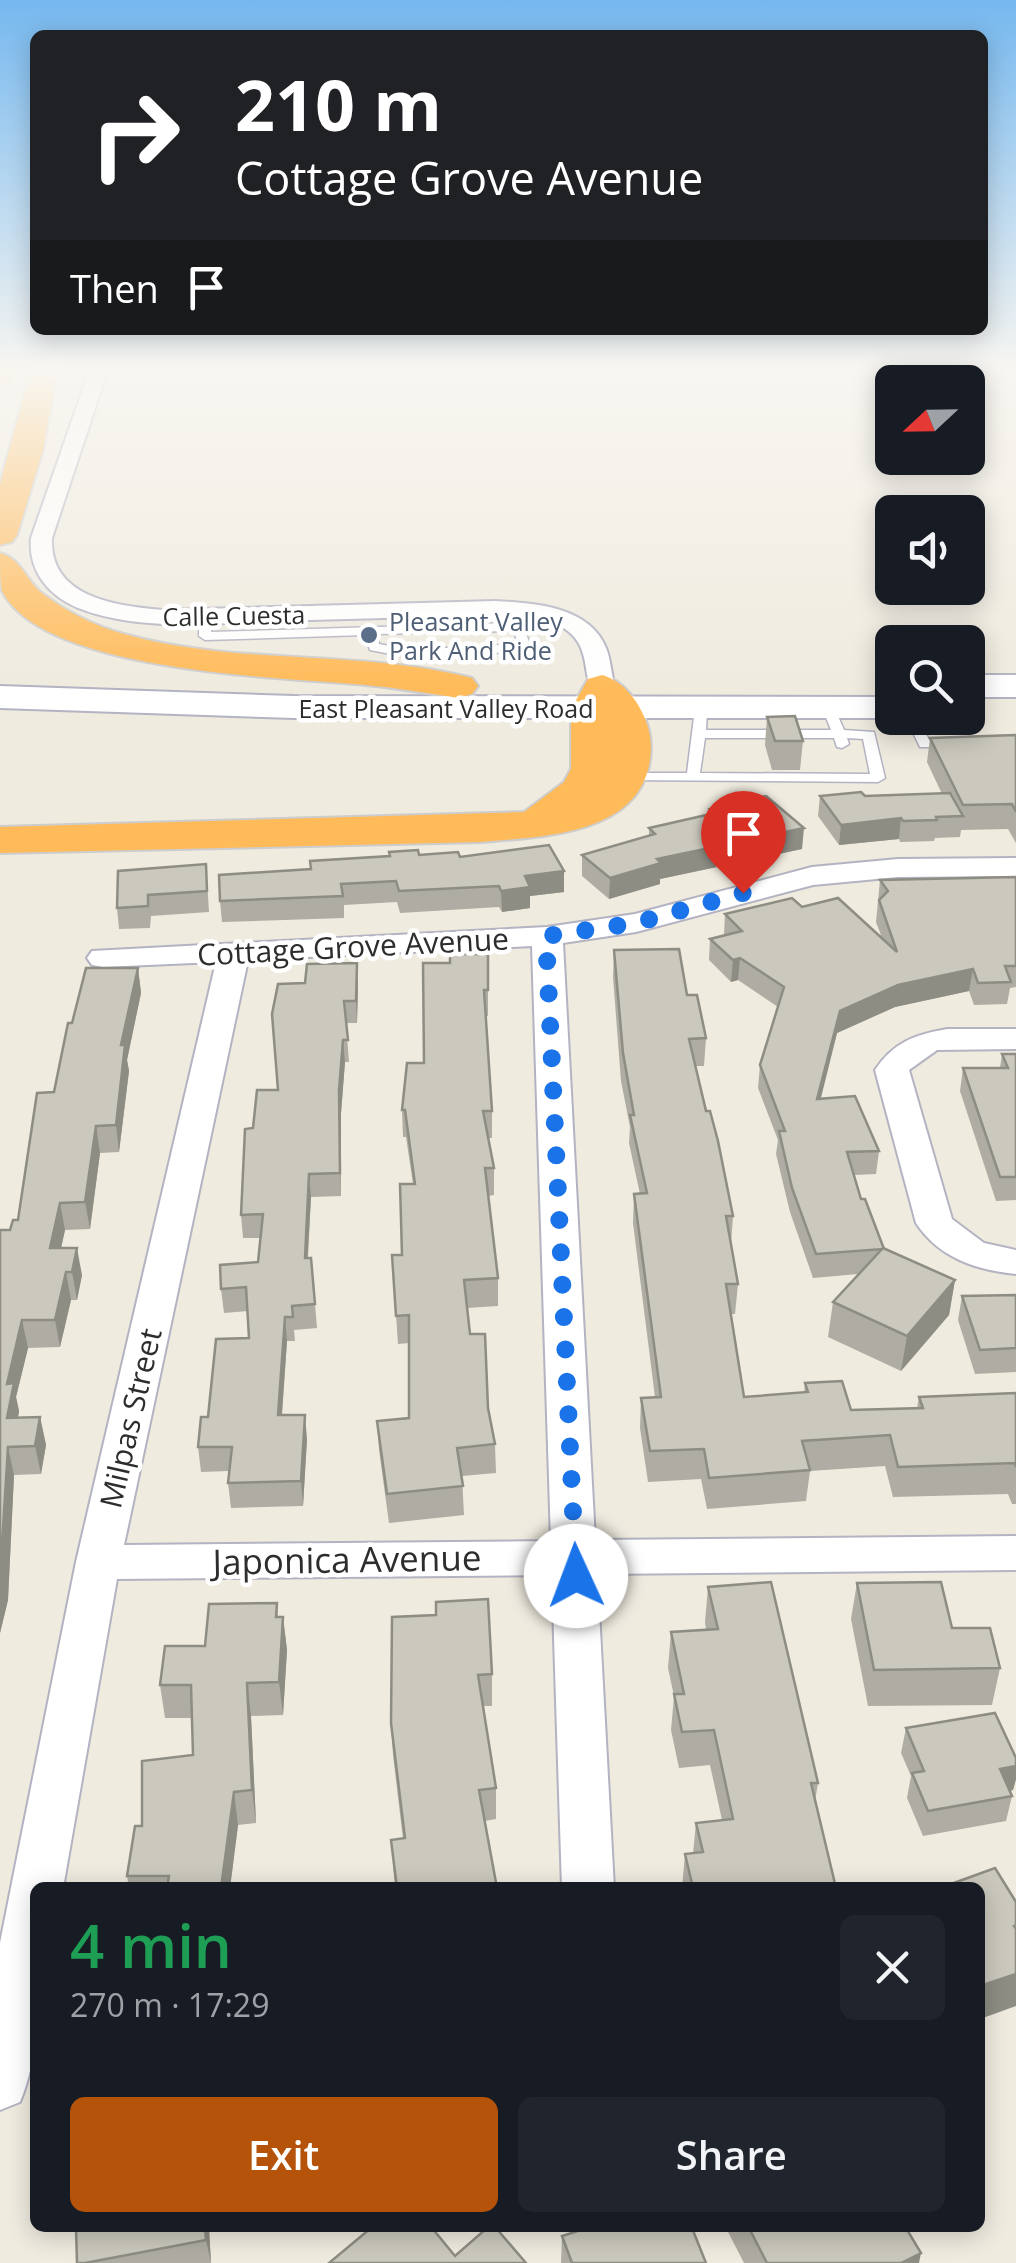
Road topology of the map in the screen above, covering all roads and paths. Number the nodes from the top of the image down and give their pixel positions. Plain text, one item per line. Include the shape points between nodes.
1 (20, 475) edge
2 (62, 475) edge
3 (0, 535) edge
4 (0, 564) edge
5 (205, 617) junction
6 (436, 620) junction
7 (370, 632) junction
8 (0, 675) edge
9 (458, 686) junction
10 (875, 686) edge
11 (985, 686) edge
12 (1016, 686) edge
13 (0, 697) edge
14 (605, 702) junction
15 (1016, 708) edge
16 (875, 715) edge
17 (985, 719) edge
18 (828, 733) junction
19 (920, 735) edge
20 (944, 735) edge
21 (715, 737) junction
22 (756, 746) junction
23 (819, 760) dead end
24 (847, 760) dead end
25 (627, 776) junction
26 (694, 777) junction
27 (728, 778) junction
28 (763, 778) junction
29 (823, 778) junction
30 (851, 778) junction
31 (540, 820) junction
32 (0, 831) edge
33 (64, 836) junction
34 (0, 840) edge
35 (1016, 868) edge
36 (546, 936) junction
37 (234, 952) junction
38 (103, 958) dead end
39 (1016, 1039) edge
40 (1016, 1262) edge
41 (1016, 1553) edge
42 (576, 1555) junction
43 (98, 1562) junction
44 (38, 1882) edge
45 (588, 1882) edge
46 (30, 1924) edge
47 (0, 2083) edge

1 - 3 highway
2 - 5 street, Calle Cuesta via 43,531 43,562 60,586 123,614
4 - 9 highway via 37,608 116,643 204,660
5 - 6 street, Calle Cuesta
5 - 7 lane via 206,636
6 - 7 lane
6 - 7 lane via 515,628 524,647 401,654 374,647
6 - 14 street, Calle Cuesta via 517,609 578,627 593,645
8 - 9 main road, East Pleasant Valley Road
9 - 14 main road, East Pleasant Valley Road
10 - 14 main road, East Pleasant Valley Road
11 - 12 main road
13 - 14 main road, East Pleasant Valley Road via 294,707
14 - 21 main road, East Pleasant Valley Road
14 - 25 highway via 629,730
14 - 31 highway via 582,790
15 - 17 main road
16 - 18 main road, East Pleasant Valley Road
18 - 21 main road, East Pleasant Valley Road
18 - 22 lane
18 - 30 lane via 869,735 878,778
19 - 20 lane via 925,744
21 - 22 lane
21 - 26 lane
21 - 27 lane
22 - 28 lane
23 - 29 lane
24 - 30 lane
25 - 26 lane
25 - 31 highway via 606,802 584,814
26 - 27 lane
27 - 28 lane
28 - 29 lane
29 - 30 lane
31 - 33 highway via 447,831
32 - 33 highway
33 - 34 highway
35 - 36 street, Cottage Grove Avenue via 812,876 636,923
36 - 37 street, Cottage Grove Avenue
36 - 42 street
37 - 38 street, Cottage Grove Avenue
37 - 43 street, Milpas Street
39 - 40 street via 929,1042 910,1049 892,1070 935,1223 957,1245
41 - 42 street, Japonica Avenue
42 - 43 street, Japonica Avenue
42 - 45 street
43 - 44 street, Milpas Street
46 - 47 street

